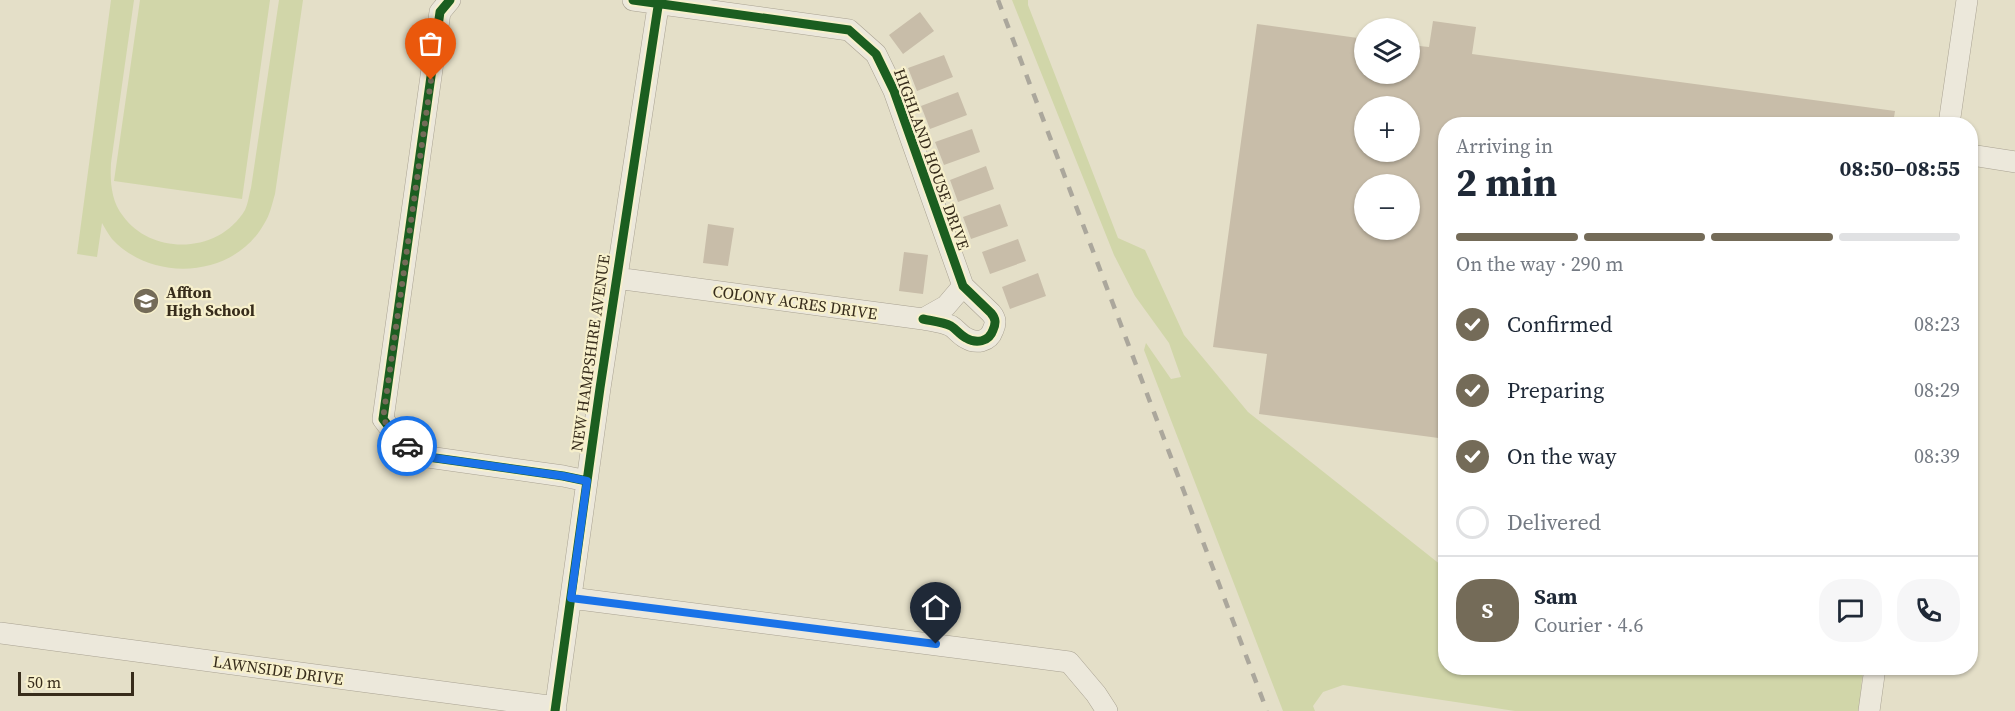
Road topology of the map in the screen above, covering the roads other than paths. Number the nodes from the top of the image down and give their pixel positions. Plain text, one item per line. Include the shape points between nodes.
1 (450, 0) edge
2 (633, 0) edge
3 (1967, 0) edge
4 (659, 2) edge
5 (1950, 117) edge
6 (1978, 155) edge
7 (2015, 162) edge
8 (616, 278) junction
9 (963, 286) junction
10 (923, 319) junction
11 (587, 481) junction
12 (571, 598) junction
13 (0, 633) edge
14 (1874, 675) edge
15 (556, 709) edge
16 (1107, 711) edge
17 (1869, 711) edge

1 - 11 street via 440,12 383,419 398,439 421,456
2 - 4 street, HIGHLAND HOUSE DRIVE
3 - 5 street
4 - 8 street, NEW HAMPSHIRE AVENUE
4 - 9 street, HIGHLAND HOUSE DRIVE via 849,30 876,54 894,92
6 - 7 street
8 - 10 street, COLONY ACRES DRIVE
8 - 11 street, NEW HAMPSHIRE AVENUE
9 - 10 street via 946,306
9 - 10 street, COLONY ACRES DRIVE via 995,317 992,334 986,340 966,339 950,325
11 - 12 street, NEW HAMPSHIRE AVENUE
12 - 15 street, NEW HAMPSHIRE AVENUE
12 - 16 street via 1069,662
13 - 15 street, LAWNSIDE DRIVE
14 - 17 street

